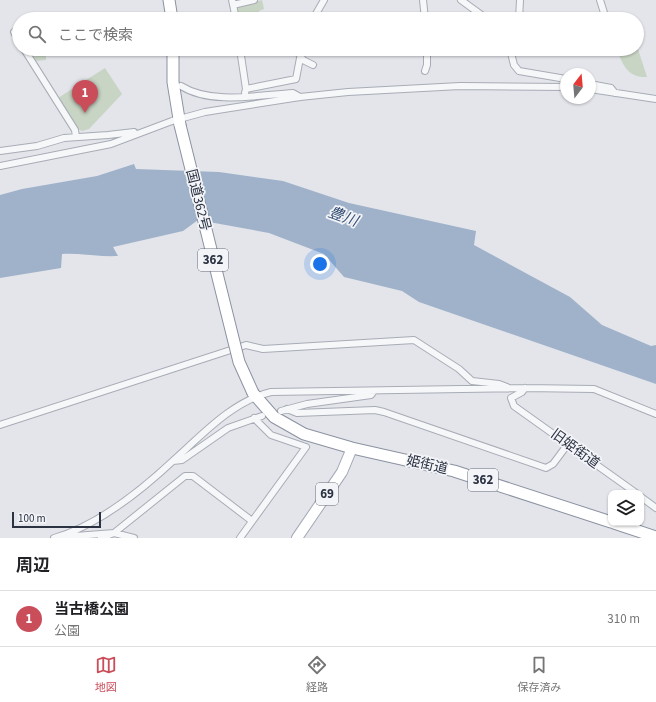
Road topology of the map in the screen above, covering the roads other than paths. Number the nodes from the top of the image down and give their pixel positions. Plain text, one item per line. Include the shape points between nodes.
1 (169, 0) edge
2 (254, 0) edge
3 (324, 0) edge
4 (423, 0) edge
5 (461, 0) edge
6 (520, 0) edge
7 (600, 0) edge
8 (233, 2) edge
9 (171, 12) edge
10 (235, 12) edge
11 (318, 12) edge
12 (424, 12) edge
13 (477, 12) edge
14 (519, 12) edge
15 (604, 12) edge
16 (28, 56) edge
17 (174, 56) edge
18 (241, 56) edge
19 (426, 56) edge
20 (512, 56) edge
21 (300, 58) joint
22 (313, 65) dead end
23 (425, 71) dead end
24 (560, 78) edge
25 (596, 85) edge
26 (181, 86) dead end
27 (560, 87) edge
28 (246, 89) junction
29 (596, 90) edge
30 (615, 93) junction
31 (244, 96) junction
32 (300, 96) junction
33 (656, 99) edge
34 (179, 122) junction
35 (146, 130) junction
36 (76, 137) junction
37 (0, 151) edge
38 (0, 166) edge
39 (511, 388) junction
40 (525, 388) junction
41 (374, 390) junction
42 (254, 395) junction
43 (288, 409) junction
44 (281, 411) dead end
45 (656, 414) edge
46 (262, 416) dead end
47 (254, 418) junction
48 (0, 425) edge
49 (568, 444) junction
50 (352, 448) junction
51 (173, 461) junction
52 (632, 490) edge
53 (644, 499) edge
54 (656, 508) edge
55 (252, 521) junction
56 (608, 521) edge
57 (623, 526) edge
58 (114, 533) junction
59 (656, 537) edge
60 (55, 538) edge
61 (101, 538) edge
62 (134, 538) edge
63 (240, 538) edge
64 (297, 538) edge

1 - 9 highway
2 - 8 street
3 - 11 street
4 - 12 street
5 - 13 street
6 - 14 street
7 - 15 street
8 - 10 street
16 - 36 street via 75,130
17 - 34 highway, 国道362号 / 362 via 173,82
18 - 28 street
19 - 23 street
20 - 24 street via 514,65 520,71
21 - 22 street
21 - 28 street via 296,79
25 - 30 street via 611,88
26 - 31 street via 190,92 207,96
27 - 32 street via 460,86
28 - 31 street
29 - 30 street
30 - 33 street
31 - 32 street via 293,93
32 - 34 street via 205,112
34 - 35 street
34 - 42 highway, 国道362号 / 362, bridge via 239,362
35 - 36 street via 108,136
35 - 38 street via 111,144
36 - 37 street
39 - 40 street
39 - 41 street
39 - 48 street via 472,380 414,340 263,349 246,345
40 - 45 street via 594,389
40 - 49 street, 旧姫街道 via 511,398 514,406
41 - 42 street via 271,392
41 - 43 street via 371,395
42 - 50 highway, 姫街道 / 362 via 274,417 294,429
42 - 51 street via 216,422
43 - 44 street
43 - 49 street via 297,413 375,410 384,412 546,468 553,464
46 - 47 street
47 - 51 street via 228,428 182,460
47 - 55 street via 271,435 306,447
49 - 52 street, 旧姫街道
50 - 56 highway, 姫街道 / 362 via 454,471
50 - 64 main road, 69 via 342,472
51 - 60 street via 107,514
53 - 54 street
55 - 58 street via 193,476 185,476
55 - 63 street
57 - 59 highway
58 - 60 street
58 - 61 street
58 - 62 street

